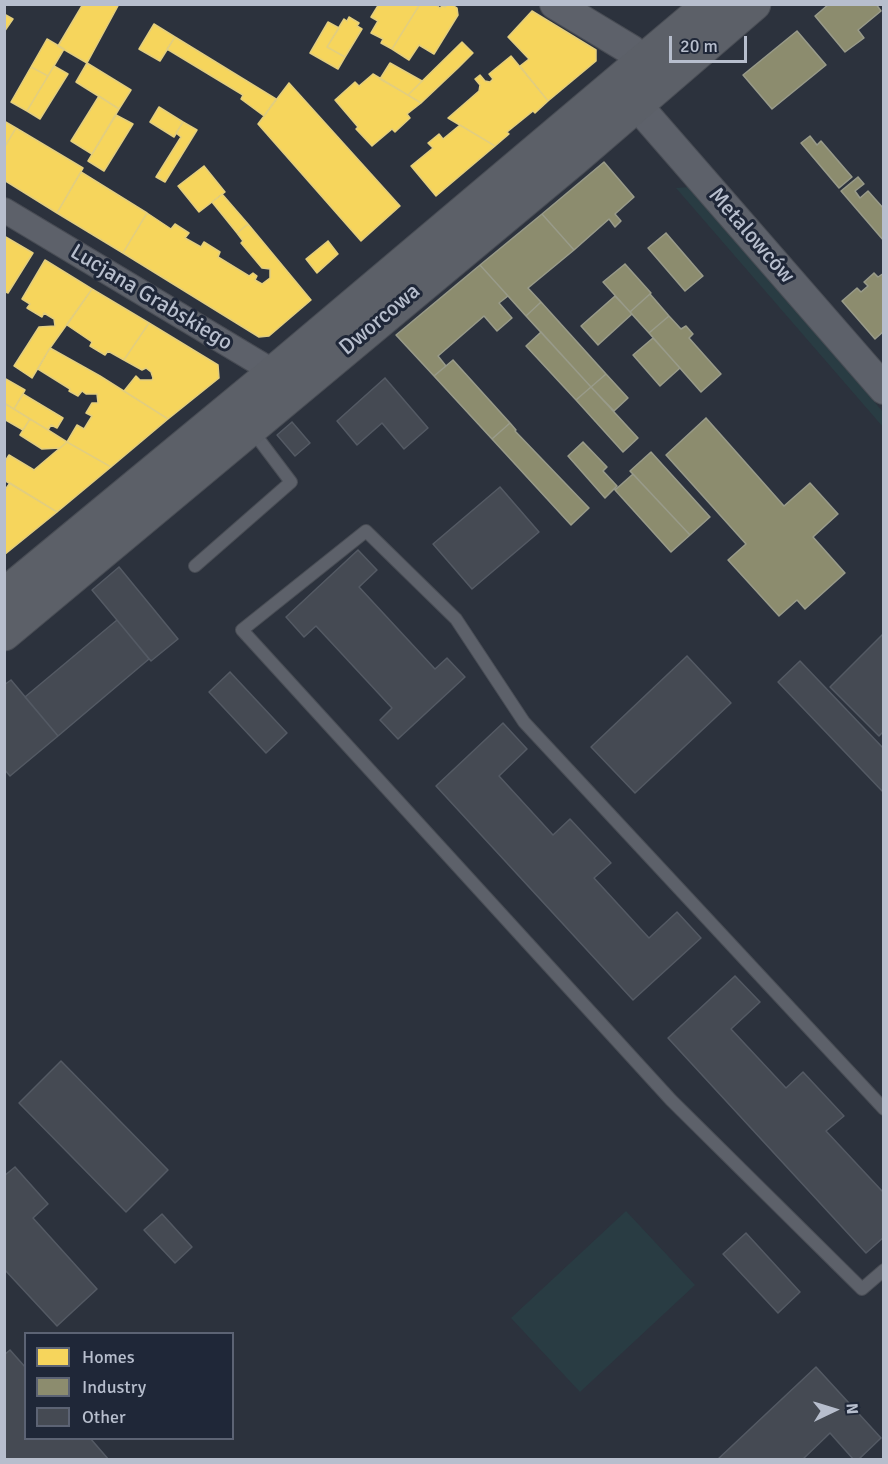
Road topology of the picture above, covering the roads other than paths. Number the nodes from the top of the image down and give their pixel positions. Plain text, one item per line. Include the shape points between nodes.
1 (555, 4) edge
2 (710, 4) edge
3 (754, 4) edge
4 (640, 84) junction
5 (4, 210) edge
6 (283, 383) junction
7 (884, 389) edge
8 (250, 429) junction
9 (195, 566) dead end
10 (4, 596) edge
11 (4, 634) edge
12 (884, 1108) edge
13 (884, 1270) edge

1 - 4 street, Metalowców via 631,50
2 - 4 main road, Dworcowa
3 - 4 main road, Dworcowa
4 - 6 main road, Dworcowa via 574,159
4 - 7 street, Metalowców
5 - 6 street, Lucjana Grabskiego
6 - 8 main road, Dworcowa
6 - 10 main road, Dworcowa
8 - 9 lane via 291,482
8 - 11 main road, Dworcowa
12 - 13 lane via 524,722 456,619 366,531 242,630 672,1100 862,1289

